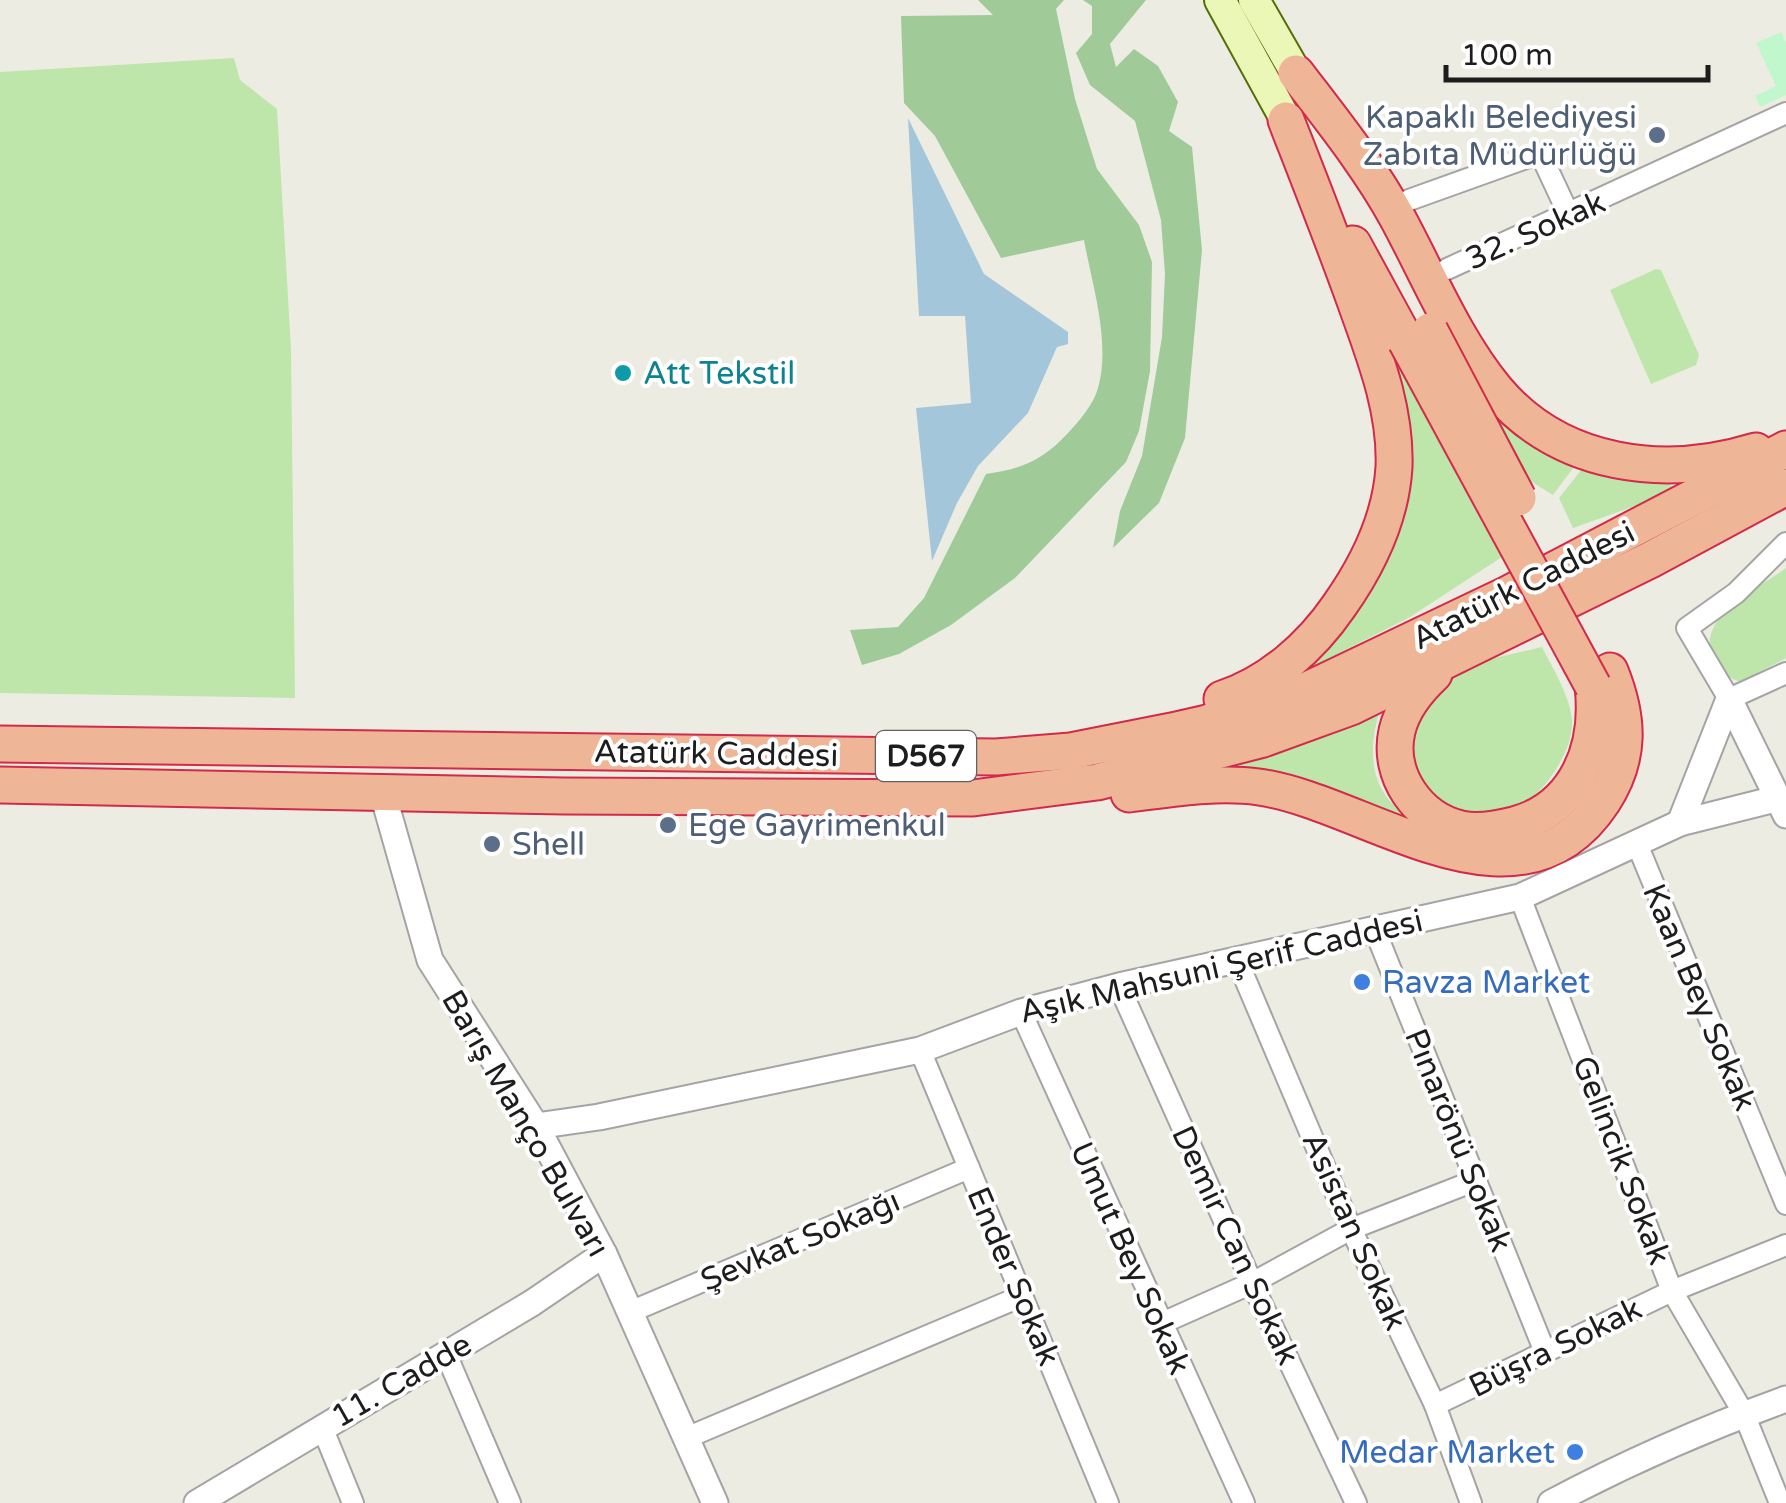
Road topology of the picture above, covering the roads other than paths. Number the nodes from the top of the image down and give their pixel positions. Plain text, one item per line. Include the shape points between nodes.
1 (1220, 0) edge
2 (1254, 0) edge
3 (1296, 72) junction
4 (1786, 113) edge
5 (1286, 120) junction
6 (1409, 200) dead end
7 (1569, 215) junction
8 (1447, 269) dead end
9 (1418, 336) junction
10 (1786, 446) edge
11 (1786, 487) edge
12 (1786, 543) edge
13 (1447, 661) junction
14 (1786, 673) edge
15 (1602, 679) junction
16 (1729, 699) junction
17 (0, 744) edge
18 (996, 757) junction
19 (0, 785) edge
20 (382, 791) junction
21 (974, 798) junction
22 (1782, 807) edge
23 (1680, 823) junction
24 (1637, 844) junction
25 (1520, 897) junction
26 (1374, 928) junction
27 (1237, 960) junction
28 (1119, 986) junction
29 (1021, 1012) junction
30 (920, 1050) junction
31 (536, 1126) junction
32 (969, 1168) junction
33 (1474, 1181) junction
34 (1786, 1204) edge
35 (1351, 1229) junction
36 (1786, 1245) edge
37 (604, 1254) junction
38 (1252, 1283) junction
39 (1672, 1291) junction
40 (1022, 1296) junction
41 (630, 1312) junction
42 (1160, 1324) junction
43 (1545, 1352) junction
44 (446, 1354) junction
45 (1786, 1399) edge
46 (1434, 1405) junction
47 (1744, 1414) junction
48 (322, 1427) junction
49 (686, 1438) junction
50 (1601, 1491) edge
51 (197, 1503) edge
52 (353, 1503) edge
53 (510, 1503) edge
54 (715, 1503) edge
55 (1108, 1503) edge
56 (1244, 1503) edge
57 (1356, 1503) edge
58 (1471, 1503) edge
59 (1550, 1503) edge
60 (1780, 1503) edge

1 - 5 main road
2 - 3 main road
3 - 9 highway
3 - 10 highway via 1382,193 1486,376 1542,428 1586,452 1638,466 1716,461
4 - 7 street, 32. Sokak
5 - 9 highway
5 - 18 highway via 1369,340 1392,424 1391,490 1370,554 1319,632 1245,690
6 - 7 street via 1540,152
7 - 8 street, 32. Sokak
9 - 15 highway, bridge
10 - 18 highway, Atatürk Caddesi / D567 via 1508,594 1305,691 1172,731 1071,751
11 - 13 highway, Atatürk Caddesi / D567
12 - 16 street via 1736,593 1687,628
13 - 15 highway via 1405,710 1396,759 1414,800 1463,829 1533,819 1557,804 1590,752
13 - 21 highway, D567 via 1351,708 1263,740 1097,782
14 - 16 street
15 - 21 highway via 1623,702 1627,734 1614,782 1578,831 1523,856 1474,857 1438,849 1260,787 1041,801
16 - 22 street
16 - 23 street
17 - 18 highway, Atatürk Caddesi / D567
19 - 20 highway, D567
20 - 21 highway, D567
20 - 31 street, Barış Manço Bulvarı via 430,960
22 - 23 street, Aşık Mahsuni Şerif Caddesi
23 - 24 street, Aşık Mahsuni Şerif Caddesi
24 - 25 street, Aşık Mahsuni Şerif Caddesi
24 - 34 street, Kaan Bey Sokak
25 - 26 street, Aşık Mahsuni Şerif Caddesi
25 - 39 street, Gelincik Sokak
26 - 27 street, Aşık Mahsuni Şerif Caddesi
26 - 33 street, Pınarönü Sokak
27 - 28 street, Aşık Mahsuni Şerif Caddesi
27 - 35 street, Asistan Sokak
28 - 29 street, Aşık Mahsuni Şerif Caddesi
28 - 38 street, Demir Can Sokak
29 - 30 street, Aşık Mahsuni Şerif Caddesi
29 - 42 street, Umut Bey Sokak
30 - 31 street, Aşık Mahsuni Şerif Caddesi
30 - 32 street, Ender Sokak
31 - 37 street, Barış Manço Bulvarı
32 - 40 street, Ender Sokak
32 - 41 street, Şevkat Sokağı
33 - 35 street
33 - 43 street, Pınarönü Sokak
35 - 38 street
35 - 46 street, Asistan Sokak
36 - 39 street, Büşra Sokak
37 - 41 street, Barış Manço Bulvarı
37 - 44 street, 11. Cadde
38 - 42 street
38 - 57 street, Demir Can Sokak
39 - 43 street, Büşra Sokak
39 - 47 street, Gelincik Sokak
40 - 49 street
40 - 55 street, Ender Sokak
41 - 49 street, Barış Manço Bulvarı
42 - 56 street, Umut Bey Sokak
43 - 46 street, Büşra Sokak
44 - 48 street, 11. Cadde
44 - 53 street
45 - 47 street
46 - 58 street, Asistan Sokak
47 - 50 street
47 - 60 street, Gelincik Sokak
48 - 51 street, 11. Cadde
48 - 52 street
49 - 54 street, Barış Manço Bulvarı
50 - 59 street

